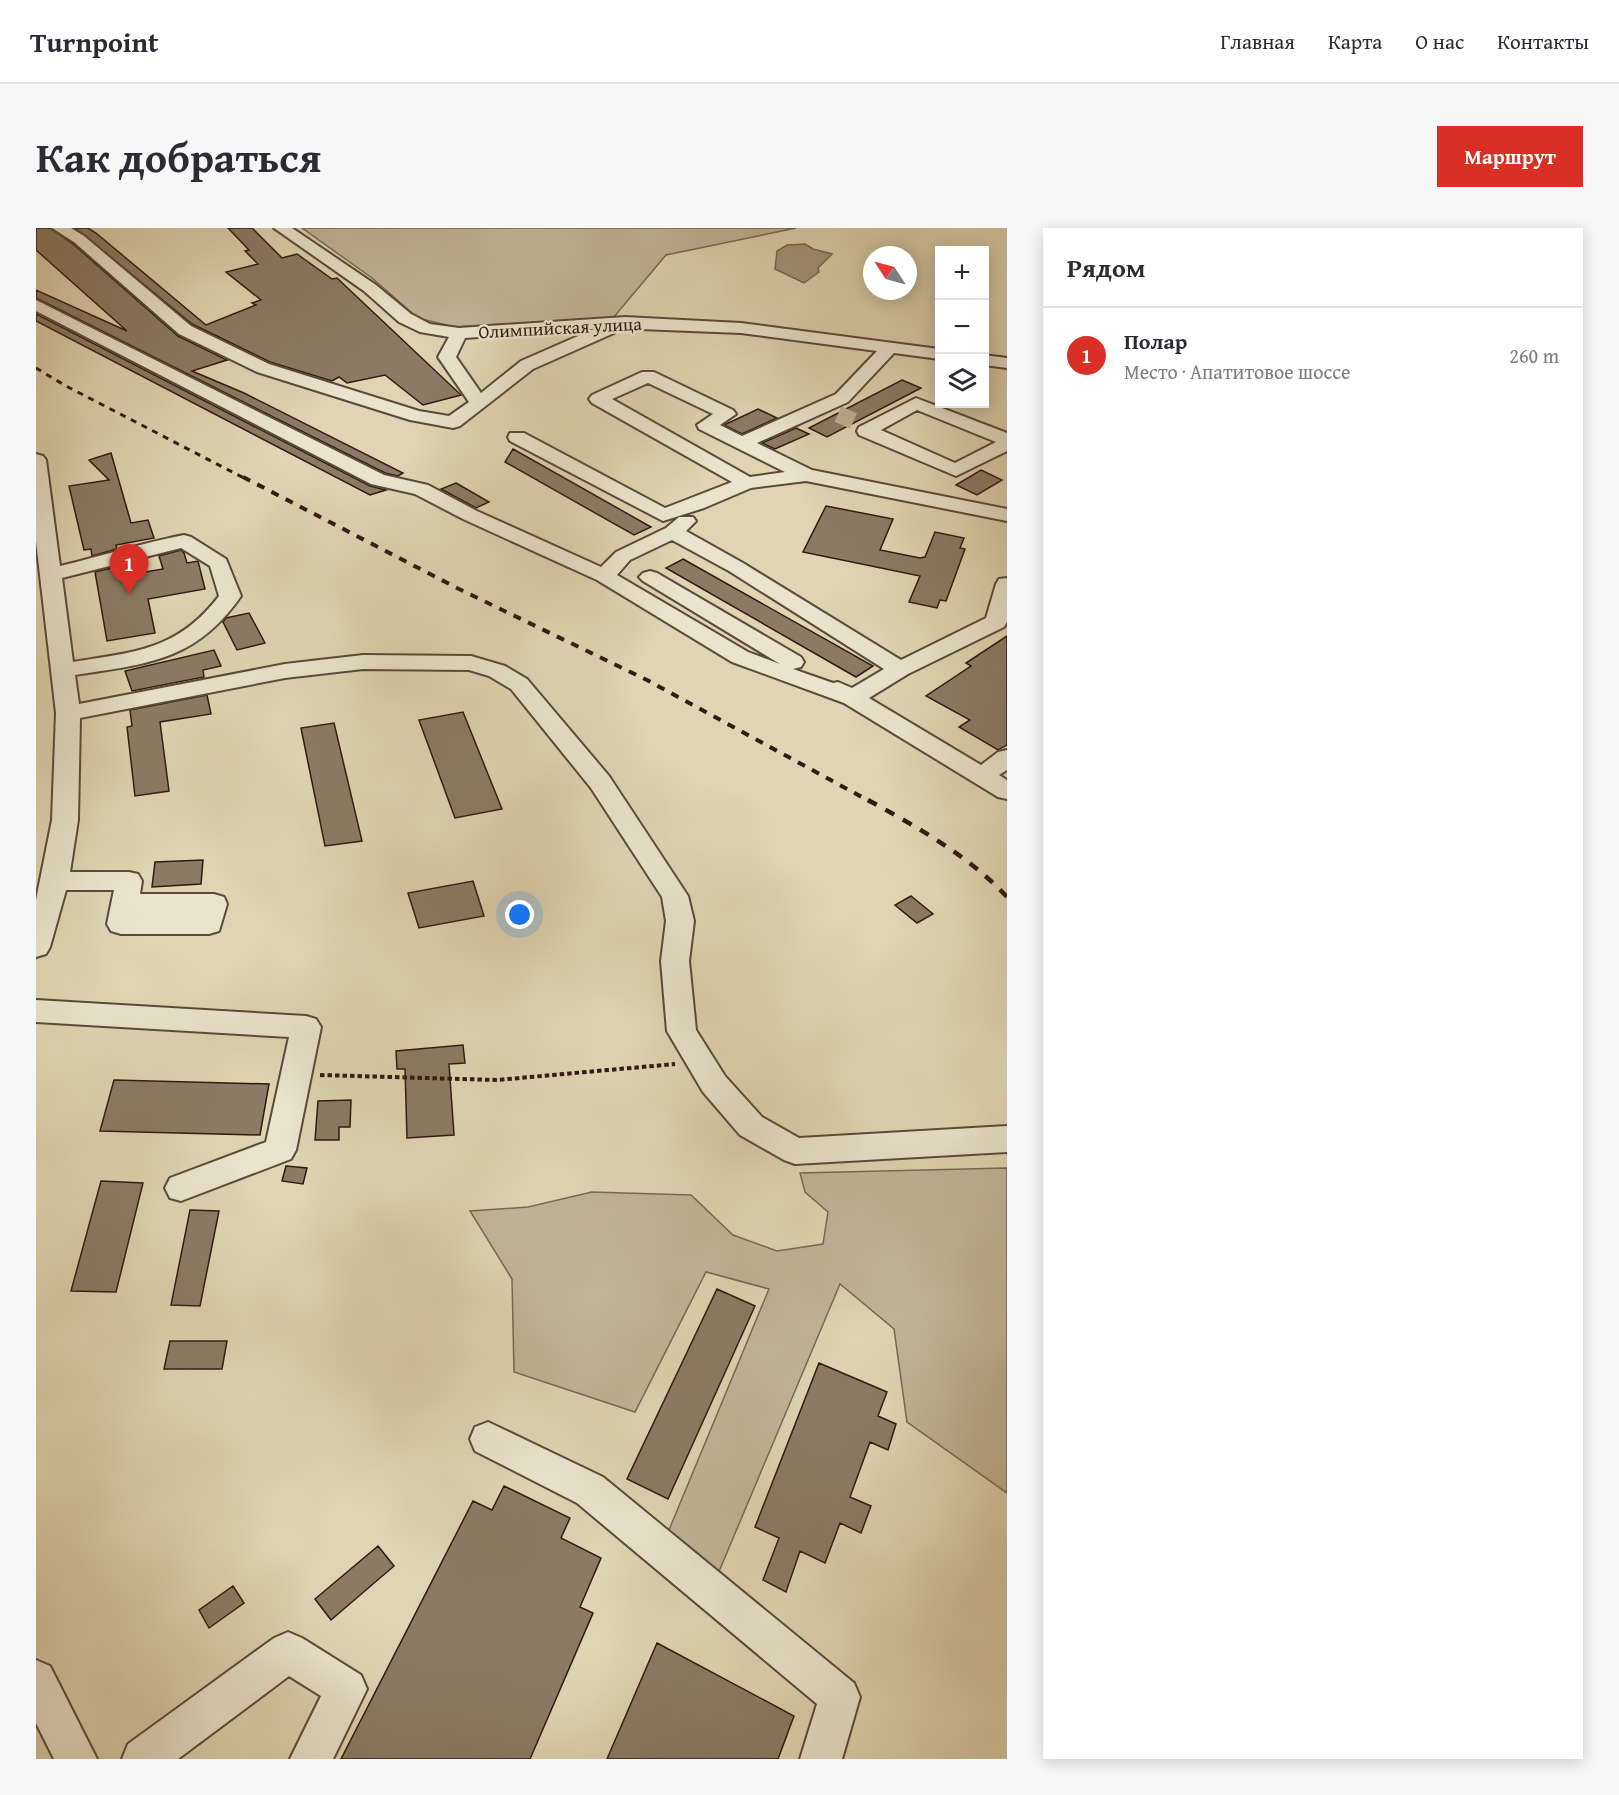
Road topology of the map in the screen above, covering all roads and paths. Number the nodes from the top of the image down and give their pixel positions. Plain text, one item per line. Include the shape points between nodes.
1 (60, 228) edge
2 (282, 228) edge
3 (36, 305) edge
4 (625, 321) junction
5 (459, 333) junction
6 (890, 347) junction
7 (935, 353) edge
8 (989, 361) edge
9 (1007, 363) edge
10 (478, 403) junction
11 (517, 437) dead end
12 (1007, 442) edge
13 (742, 443) junction
14 (36, 460) edge
15 (806, 475) junction
16 (747, 483) junction
17 (697, 504) junction
18 (1007, 515) edge
19 (673, 532) junction
20 (736, 567) junction
21 (51, 574) junction
22 (604, 576) junction
23 (650, 577) dead end
24 (1007, 582) edge
25 (900, 669) junction
26 (63, 670) junction
27 (852, 698) junction
28 (68, 713) junction
29 (1007, 758) edge
30 (982, 776) junction
31 (1007, 791) edge
32 (55, 881) junction
33 (125, 904) dead end
34 (36, 947) edge
35 (36, 1011) edge
36 (700, 1061) junction
37 (296, 1074) junction
38 (1007, 1139) edge
39 (181, 1188) dead end
40 (488, 1439) dead end
41 (36, 1680) edge
42 (76, 1759) edge
43 (143, 1759) edge
44 (311, 1759) edge
45 (821, 1759) edge

1 - 10 street via 79,239 185,330 263,368 431,420 453,422
2 - 5 street, Олимпийская улица via 370,288 405,318 426,328
3 - 22 street via 378,480 421,489
4 - 5 street, Олимпийская улица
4 - 6 street, Олимпийская улица via 741,328
4 - 10 street via 527,365
5 - 10 street via 447,357
6 - 7 street, Олимпийская улица
6 - 13 street via 830,410
8 - 9 street
11 - 17 street via 663,515
12 - 12 street via 916,403 863,425 866,430 956,470
13 - 15 street
13 - 16 street via 706,425 728,414 648,376 598,399
14 - 21 street
15 - 16 street
15 - 18 street
16 - 17 street
17 - 19 street
17 - 20 street via 696,515
19 - 20 street
19 - 22 street via 623,556
20 - 25 street
21 - 26 street
21 - 26 street via 184,541 219,563 230,596 215,616 167,650
22 - 27 street via 740,657
23 - 27 street
24 - 25 street via 996,622
25 - 27 street
26 - 28 street
27 - 30 street
28 - 32 street via 65,820
28 - 36 street via 285,671 363,662 460,663 497,671 519,684 600,782 675,896 680,921 675,961 682,1031
29 - 30 street
30 - 31 street
32 - 33 street via 129,881
32 - 34 street
35 - 37 street via 306,1027
36 - 37 path via 497,1080
36 - 38 street via 714,1084 751,1126 795,1151
37 - 39 street via 280,1150
40 - 45 street via 590,1490 840,1697
41 - 42 street
43 - 44 street via 288,1652 347,1689

